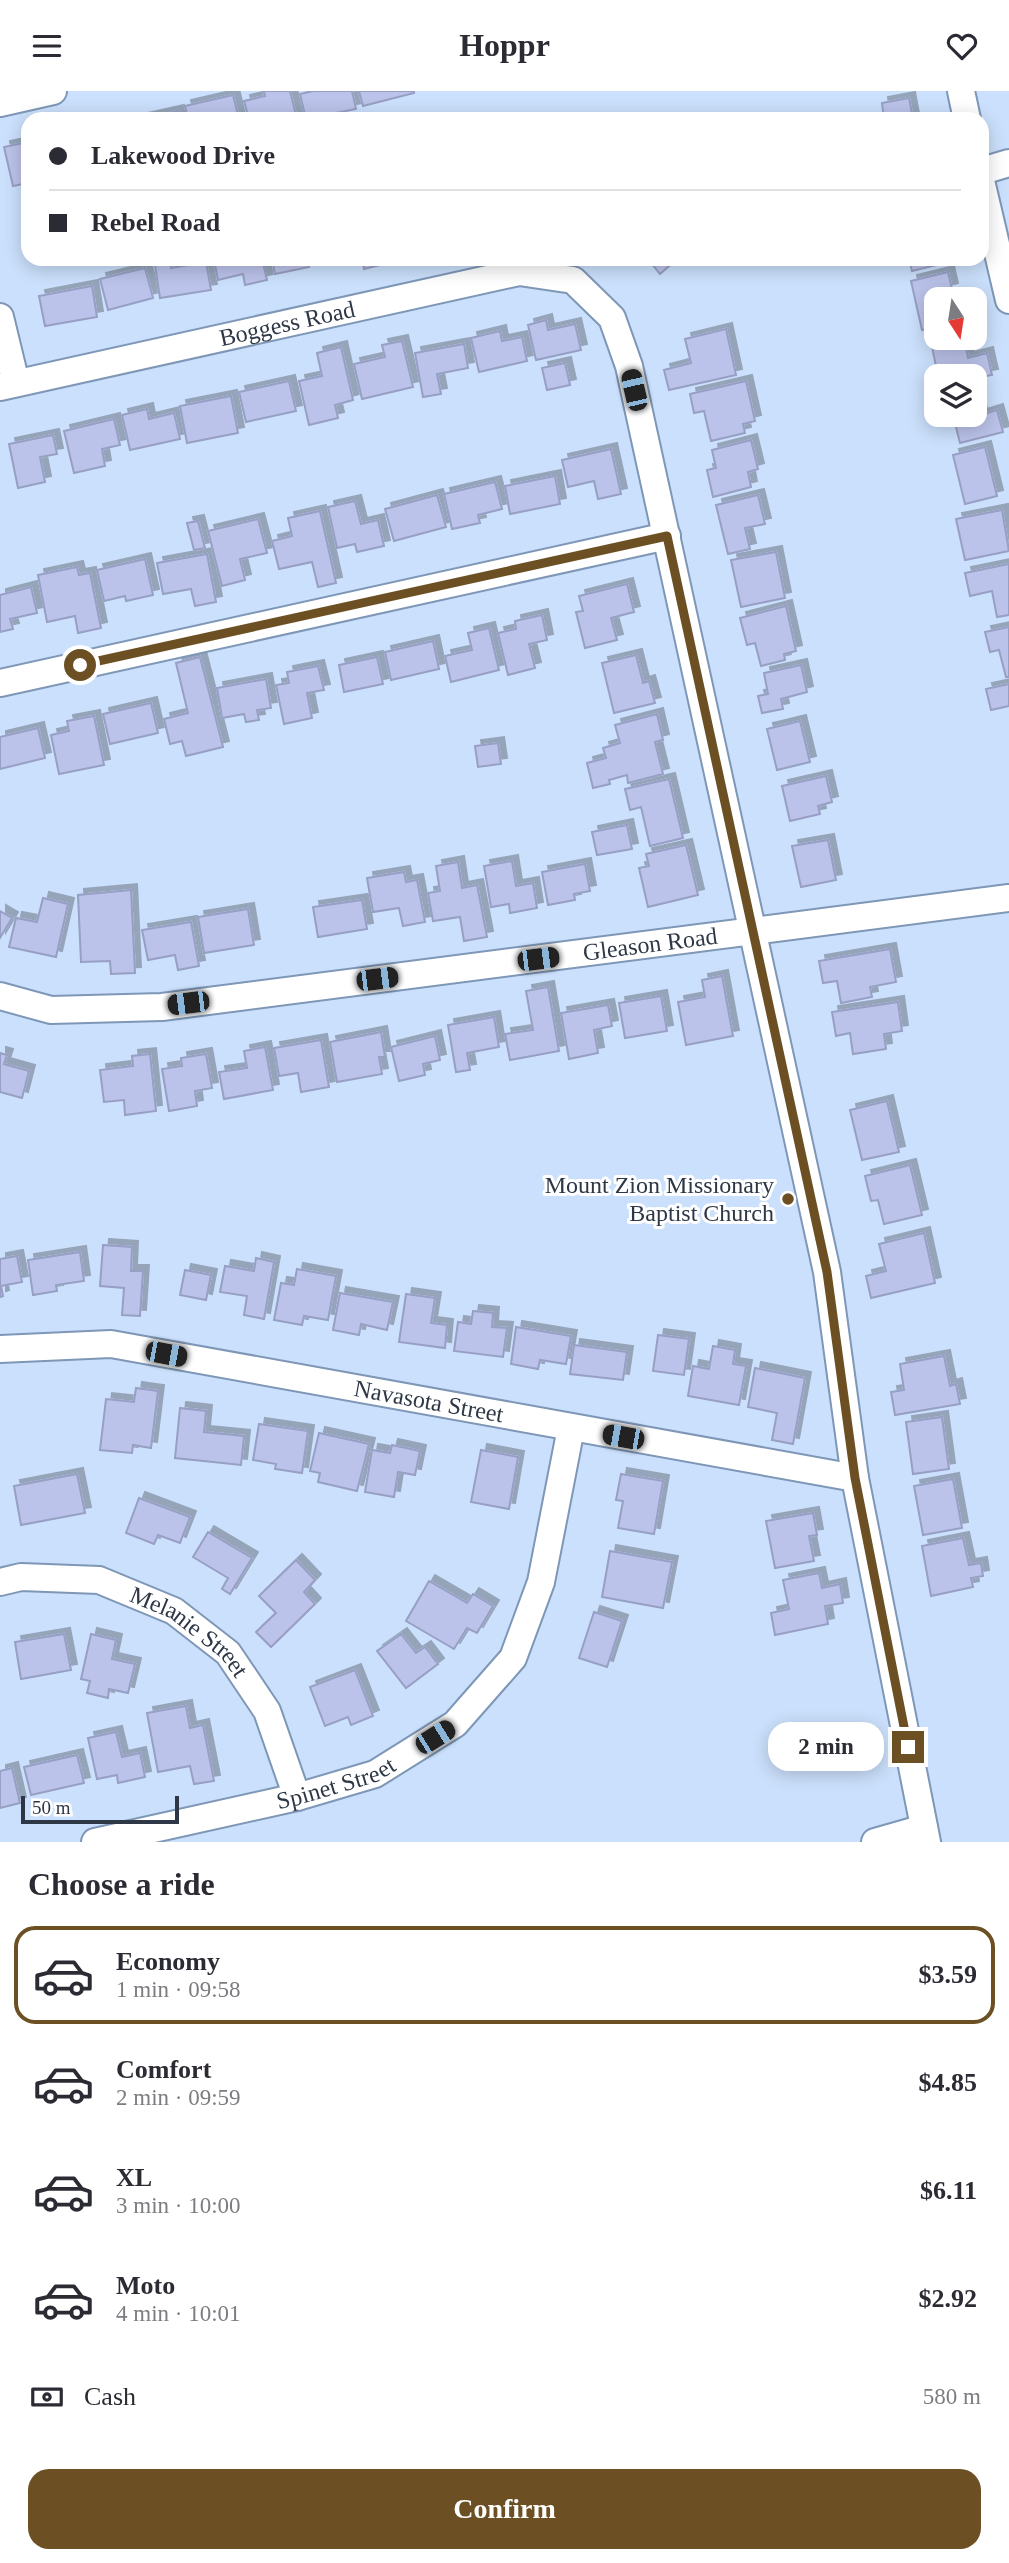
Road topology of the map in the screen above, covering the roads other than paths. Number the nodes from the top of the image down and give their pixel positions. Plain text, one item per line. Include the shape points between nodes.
1 (53, 91) edge
2 (961, 91) edge
3 (0, 103) edge
4 (966, 112) edge
5 (1009, 163) edge
6 (989, 169) edge
7 (989, 215) edge
8 (1009, 300) edge
9 (0, 317) edge
10 (8, 385) edge
11 (667, 536) junction
12 (0, 683) edge
13 (1009, 898) edge
14 (754, 931) junction
15 (0, 996) edge
16 (0, 1349) edge
17 (571, 1428) junction
18 (855, 1478) junction
19 (0, 1582) edge
20 (297, 1797) junction
21 (926, 1835) edge
22 (95, 1842) edge
23 (875, 1842) edge

1 - 3 street
2 - 4 street
5 - 6 street
7 - 8 street
9 - 10 street
10 - 11 street, Boggess Road via 519,272 573,281 612,318 629,366
11 - 12 street
11 - 14 street
13 - 14 street, Gleason Road
14 - 15 street, Gleason Road via 162,1007 51,1010
14 - 18 street via 827,1272
16 - 17 street, Navasota Street via 111,1344
17 - 18 street, Navasota Street
17 - 20 street, Spinet Street via 541,1582 513,1658 455,1724 375,1775
18 - 21 street
19 - 20 street, Melanie Street via 21,1577 99,1580 174,1611 228,1653 267,1711
20 - 22 street, Spinet Street
21 - 23 street

